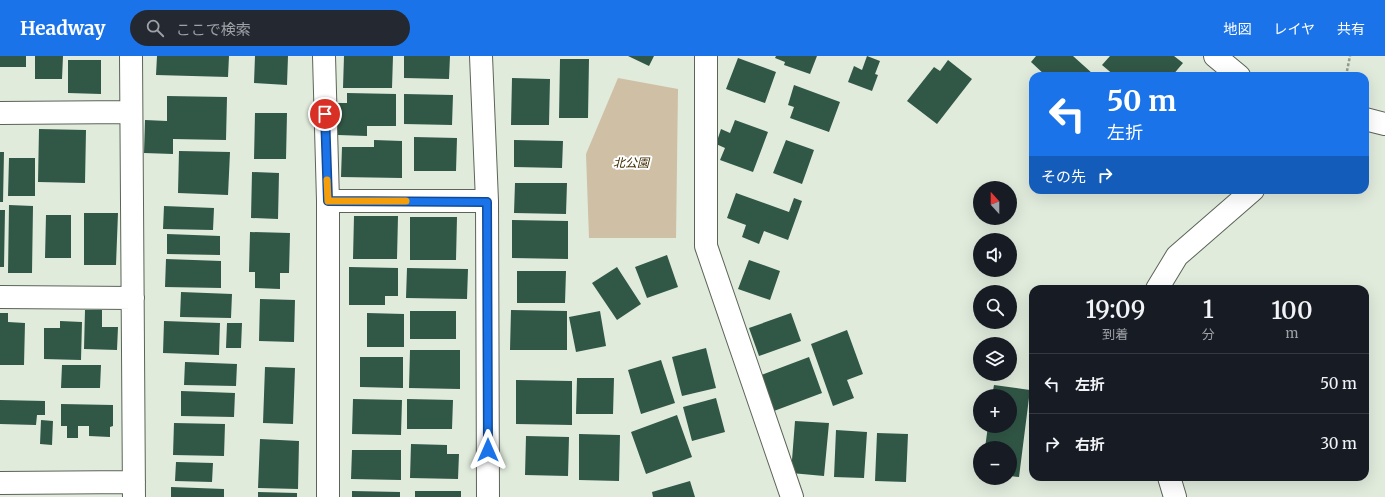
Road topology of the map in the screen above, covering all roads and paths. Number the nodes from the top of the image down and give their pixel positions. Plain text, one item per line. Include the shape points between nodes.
1 (131, 56) edge
2 (324, 56) edge
3 (481, 56) edge
4 (706, 56) edge
5 (1215, 56) edge
6 (1350, 56) edge
7 (1234, 72) edge
8 (1347, 72) edge
9 (131, 112) junction
10 (0, 113) edge
11 (1369, 120) edge
12 (1385, 124) edge
13 (1248, 194) edge
14 (328, 201) junction
15 (487, 202) junction
16 (1159, 285) edge
17 (0, 297) edge
18 (132, 298) junction
19 (1170, 481) edge
20 (0, 484) edge
21 (134, 490) edge
22 (328, 497) edge
23 (488, 497) edge
24 (792, 497) edge
25 (1175, 497) edge

1 - 9 street
2 - 14 street
3 - 15 street
4 - 24 street via 706,246
5 - 7 street
6 - 8 path
9 - 10 street
9 - 18 street
11 - 12 street
13 - 16 street via 1177,256
14 - 15 street
14 - 22 street
15 - 23 street
17 - 18 street
18 - 21 street
19 - 25 street
20 - 21 street

